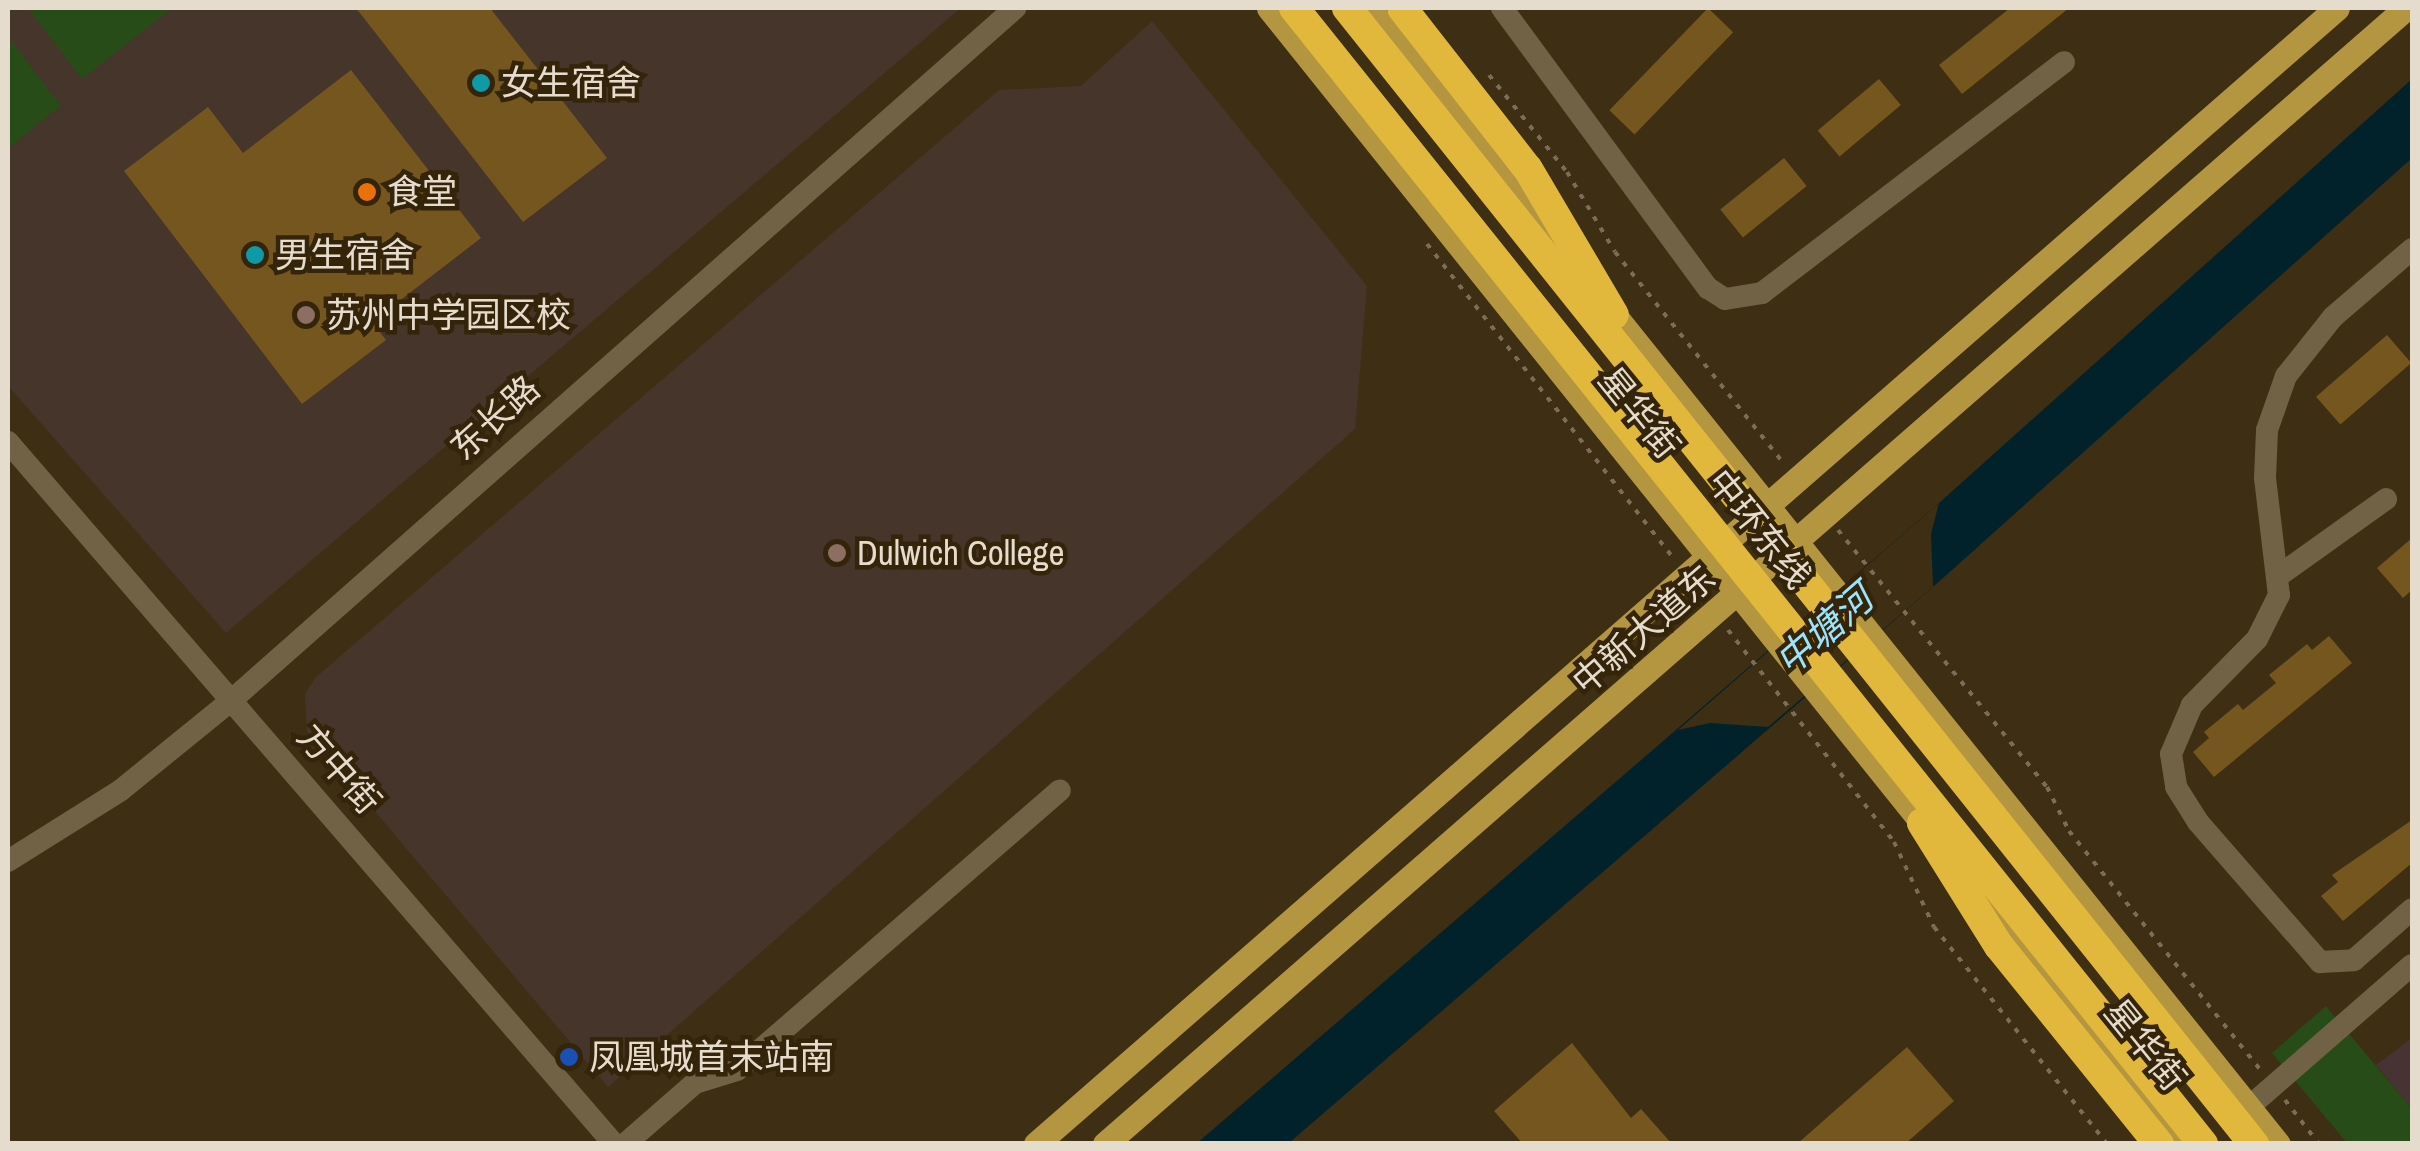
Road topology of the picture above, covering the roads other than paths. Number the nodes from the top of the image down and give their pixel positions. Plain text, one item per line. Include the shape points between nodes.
1 (1015, 8) edge
2 (1269, 8) edge
3 (1294, 8) edge
4 (1347, 8) edge
5 (1369, 8) edge
6 (1402, 8) edge
7 (1502, 8) edge
8 (2337, 8) edge
9 (2406, 8) edge
10 (2064, 62) dead end
11 (2412, 249) edge
12 (1614, 315) junction
13 (8, 442) edge
14 (2386, 499) dead end
15 (1768, 510) junction
16 (1796, 543) junction
17 (1711, 559) junction
18 (2281, 574) junction
19 (1739, 594) junction
20 (233, 699) junction
21 (1060, 790) dead end
22 (1922, 822) junction
23 (8, 861) edge
24 (2412, 909) edge
25 (2412, 965) edge
26 (2248, 1107) junction
27 (614, 1144) edge
28 (626, 1144) edge
29 (1036, 1144) edge
30 (1104, 1144) edge
31 (2159, 1144) edge
32 (2179, 1144) edge
33 (2203, 1144) edge
34 (2254, 1144) edge
35 (2278, 1144) edge

1 - 20 street, 东长路
2 - 17 main road, 星华街
3 - 33 highway, 中环东线
4 - 34 highway, 中环东线
5 - 12 main road, 星华街
6 - 12 highway via 1528,169
7 - 10 street via 1708,288 1725,298 1762,293
8 - 15 main road, 中新大道东
9 - 16 main road, 中新大道东
11 - 18 street via 2313,338 2273,403 2265,478
12 - 15 main road, 星华街
13 - 20 street, 方中街
14 - 18 street
15 - 16 main road, 星华街
15 - 17 main road, 中新大道东
16 - 19 main road, 中新大道东
16 - 26 main road, 星华街
17 - 19 main road, 星华街
17 - 29 main road, 中新大道东
18 - 24 street via 2279,596 2257,639 2180,722 2171,754 2176,787 2198,822 2320,962 2354,960
19 - 22 main road, 星华街
19 - 30 main road, 中新大道东
20 - 23 street, 东长路 via 121,790
20 - 27 street, 方中街
21 - 28 street via 736,1070 695,1083
22 - 31 highway via 1999,946
22 - 32 main road, 星华街
25 - 26 street
26 - 35 main road, 星华街

